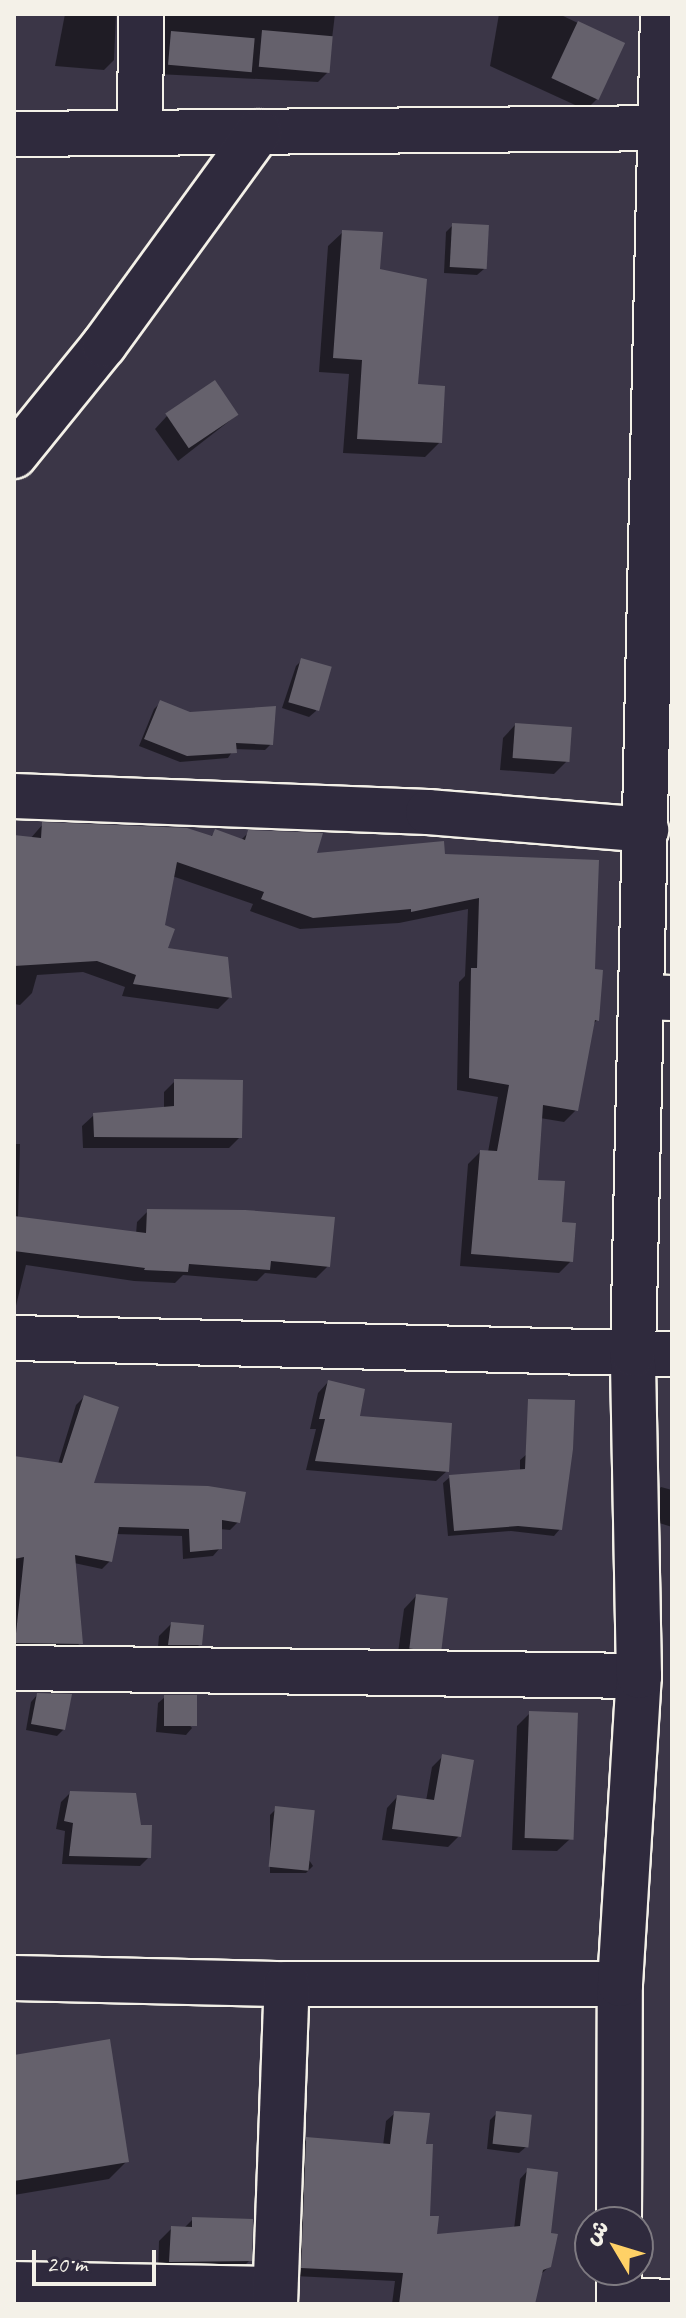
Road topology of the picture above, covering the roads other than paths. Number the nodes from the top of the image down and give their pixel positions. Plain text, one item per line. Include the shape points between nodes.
1 (141, 14) edge
2 (663, 14) edge
3 (666, 128) edge
4 (259, 132) junction
5 (140, 133) junction
6 (14, 134) edge
7 (14, 456) edge
8 (14, 796) edge
9 (646, 830) junction
10 (657, 998) edge
11 (14, 1338) edge
12 (652, 1354) edge
13 (14, 1668) edge
14 (639, 1676) junction
15 (14, 1978) edge
16 (287, 1984) junction
17 (620, 1984) junction
18 (619, 2206) edge
19 (14, 2284) edge
20 (619, 2291) edge
21 (275, 2296) edge
22 (672, 2302) edge

1 - 5 street
2 - 3 street
3 - 4 street
3 - 9 street
4 - 5 street
4 - 7 street via 104,345
5 - 6 street
8 - 9 street via 428,812
9 - 10 street
10 - 12 street
11 - 12 street
12 - 14 street
13 - 14 street
14 - 17 street
15 - 16 street
16 - 17 street
16 - 21 street
17 - 18 street
19 - 21 street
20 - 22 street

